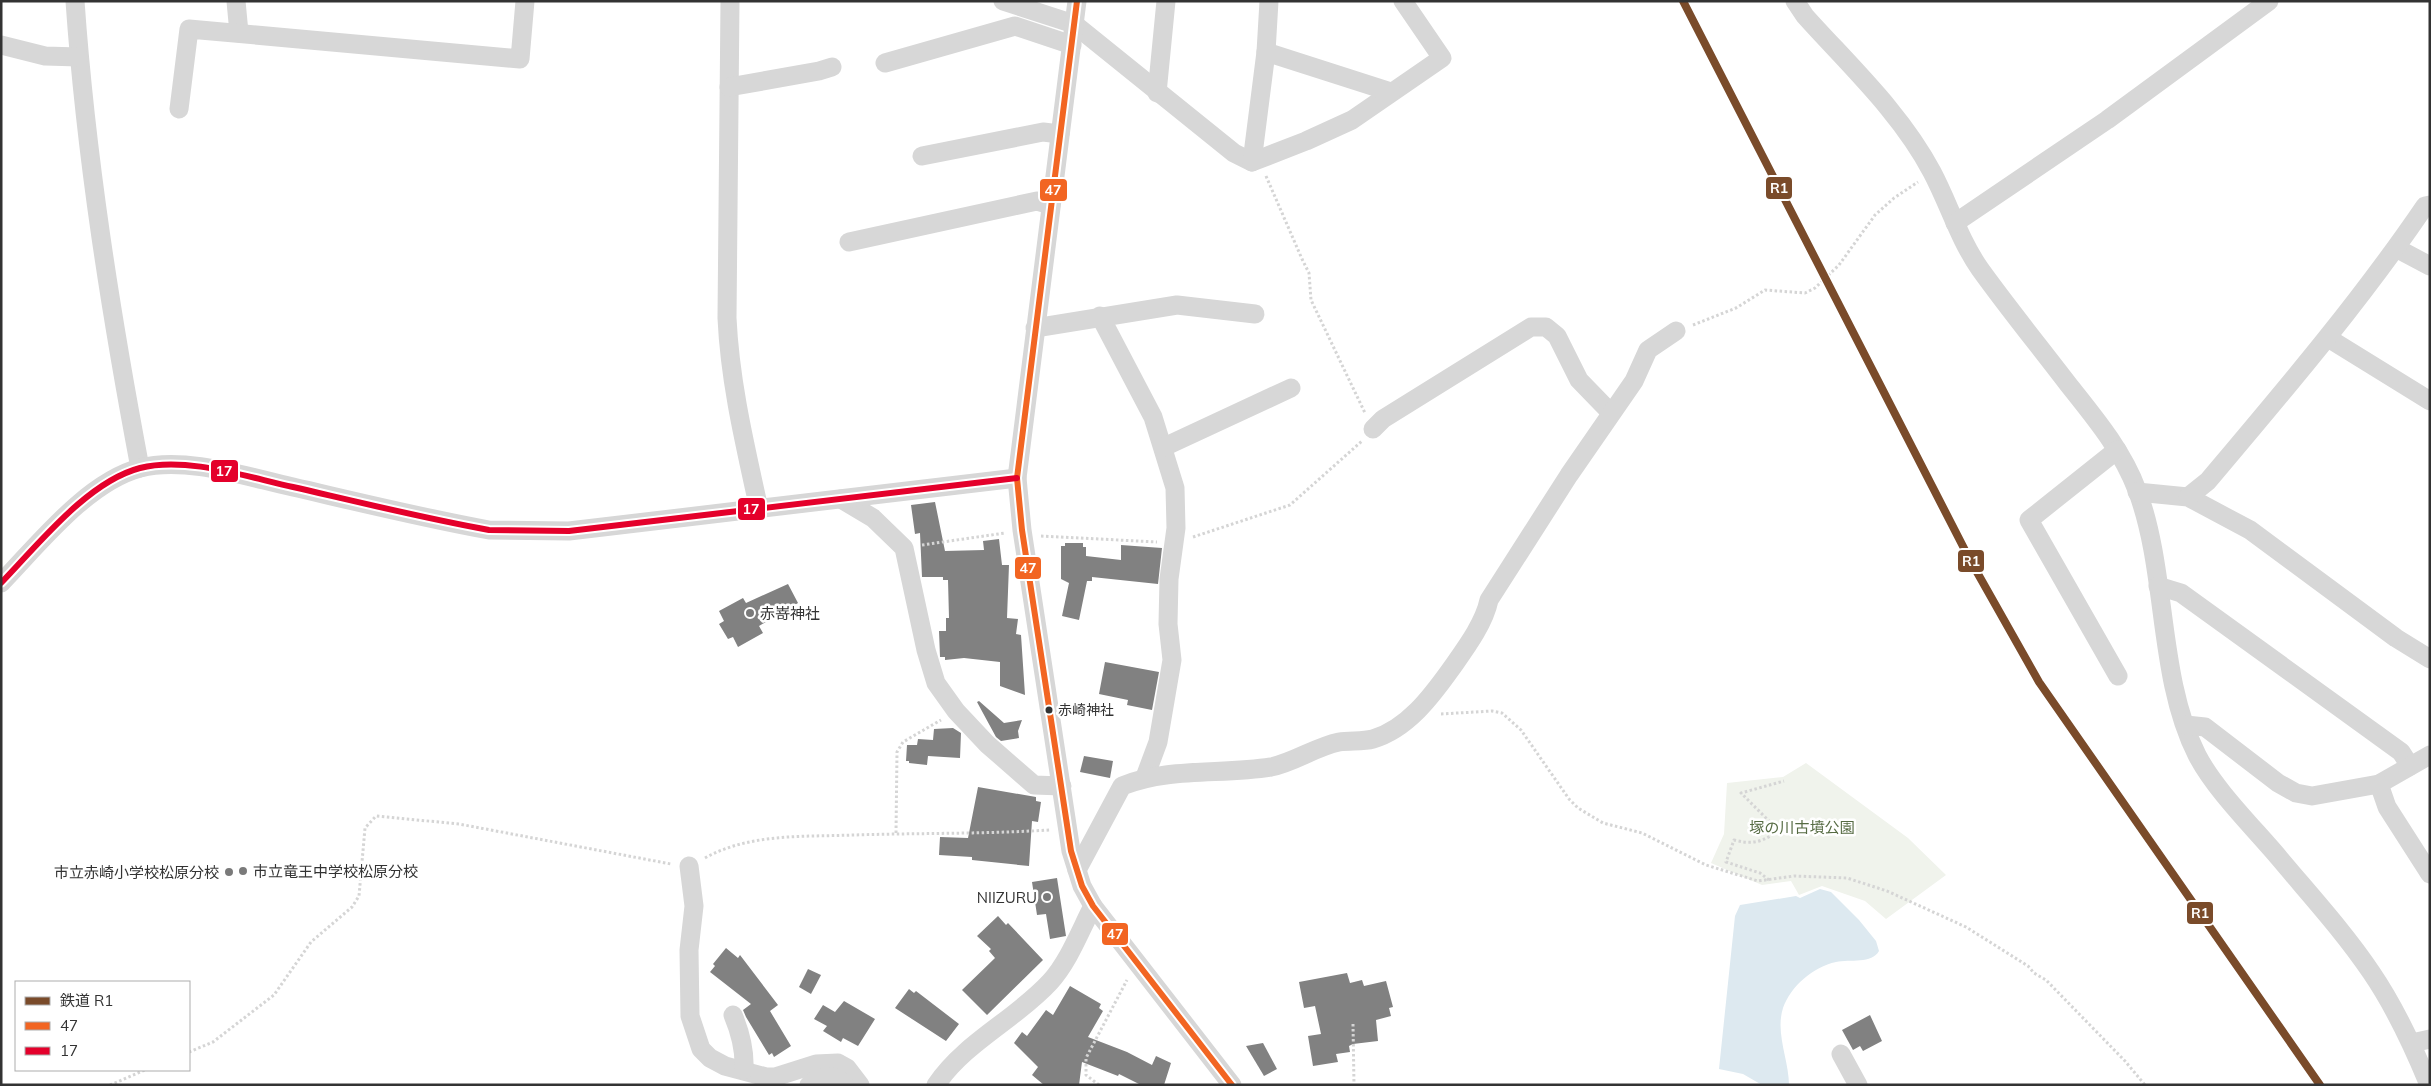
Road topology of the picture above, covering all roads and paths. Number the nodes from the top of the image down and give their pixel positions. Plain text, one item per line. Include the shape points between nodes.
1 (75, 1) edge
2 (236, 1) edge
3 (526, 1) edge
4 (730, 1) edge
5 (1003, 1) edge
6 (1077, 1) edge
7 (1166, 1) edge
8 (1269, 1) edge
9 (1795, 1) edge
10 (2269, 1) edge
11 (1411, 4) edge
12 (1074, 24) junction
13 (239, 33) junction
14 (1, 45) edge
15 (1072, 46) junction
16 (1266, 52) junction
17 (79, 57) junction
18 (885, 63) dead end
19 (832, 67) dead end
20 (729, 87) junction
21 (1390, 92) junction
22 (1157, 93) junction
23 (179, 109) dead end
24 (1060, 134) junction
25 (922, 156) dead end
26 (1252, 162) junction
27 (1933, 173) junction
28 (2430, 204) edge
29 (1051, 205) junction
30 (1955, 223) junction
31 (849, 242) dead end
32 (2396, 248) junction
33 (2430, 266) edge
34 (1255, 314) dead end
35 (1100, 316) junction
36 (1035, 328) junction
37 (1676, 331) joint
38 (2328, 338) junction
39 (1291, 388) dead end
40 (2430, 401) edge
41 (1611, 413) junction
42 (1373, 429) junction
43 (1164, 447) junction
44 (2117, 450) junction
45 (140, 468) junction
46 (1017, 478) junction
47 (2138, 492) junction
48 (2188, 497) junction
49 (841, 499) junction
50 (759, 509) junction
51 (1023, 534) junction
52 (1175, 543) junction
53 (904, 548) junction
54 (1, 583) edge
55 (2158, 586) junction
56 (2430, 659) edge
57 (2118, 676) dead end
58 (956, 711) junction
59 (1415, 712) junction
60 (2186, 725) junction
61 (2430, 756) edge
62 (2410, 766) junction
63 (1145, 777) junction
64 (1784, 781) dead end
65 (2379, 784) junction
66 (1062, 786) junction
67 (1068, 829) junction
68 (896, 833) junction
69 (2427, 862) edge
70 (689, 866) junction
71 (1077, 870) junction
72 (1770, 880) junction
73 (1092, 906) junction
74 (1137, 962) junction
75 (733, 1015) dead end
76 (1353, 1024) dead end
77 (2421, 1041) edge
78 (190, 1052) edge
79 (1841, 1054) dead end
80 (744, 1070) junction
81 (143, 1071) edge
82 (110, 1085) edge
83 (809, 1085) edge
84 (845, 1085) edge
85 (860, 1085) edge
86 (936, 1085) edge
87 (1099, 1085) edge
88 (1232, 1085) edge
89 (1354, 1085) edge
90 (1858, 1085) edge
91 (2145, 1085) edge
92 (2429, 1085) edge

1 - 17 street
2 - 13 street
3 - 13 street via 520,59
4 - 20 street
5 - 12 street
6 - 12 street
7 - 22 street
8 - 16 street
9 - 27 street via 1885,105
10 - 30 street via 2107,120
11 - 21 street via 1442,58
12 - 15 street
12 - 22 street
13 - 23 street via 189,29
14 - 17 street via 45,56
15 - 18 street via 1015,26
15 - 24 street
16 - 21 street
16 - 26 street
17 - 45 street via 112,315
19 - 20 street
20 - 50 street via 729,359
21 - 26 street via 1352,120
22 - 26 street via 1234,153
24 - 25 street via 1043,132
24 - 29 street
26 - 42 path via 1262,169 1307,265 1311,300
27 - 30 street
27 - 37 path via 1894,198 1875,215 1839,265 1815,288 1804,293 1765,290 1736,308
28 - 32 street via 2425,206
29 - 31 street via 1037,202
29 - 36 street
30 - 44 street via 1978,266
32 - 33 street
32 - 38 street
34 - 35 street via 1177,305
35 - 36 street
35 - 43 street via 1145,400
36 - 46 street
37 - 41 street via 1648,350 1634,380
38 - 40 street
38 - 48 street via 2208,481
39 - 43 street
41 - 42 street via 1579,380 1557,336 1546,327 1531,328 1383,419
41 - 59 street via 1489,600 1460,656
42 - 52 path via 1290,505
43 - 52 street via 1175,488
44 - 47 street
44 - 57 street via 2030,520
45 - 50 street via 171,464 222,472 489,530 569,531
45 - 54 street via 113,480 86,498
46 - 49 street
46 - 51 street
47 - 48 street
47 - 55 street
48 - 56 street via 2250,530 2396,638
49 - 50 street
49 - 53 street via 873,518
51 - 52 path
51 - 53 path
51 - 66 street
52 - 63 street via 1169,579 1168,624 1172,660 1158,742
53 - 58 street via 928,658 936,683
55 - 60 street
55 - 62 street via 2181,593 2401,752
58 - 66 street via 987,744 1034,785
58 - 68 path via 903,742 897,752
59 - 63 street via 1391,731 1372,739 1338,742 1271,767
59 - 72 path via 1502,713 1520,730 1569,799 1588,815 1603,823 1642,833 1706,865 1758,881
60 - 65 street via 2205,727 2296,793 2312,796
60 - 77 street via 2198,756 2213,778 2338,928
61 - 62 street
62 - 65 street
63 - 71 street via 1122,786
64 - 72 path via 1741,794 1774,826 1772,835 1762,841 1748,844 1734,840 1726,862 1760,873
65 - 69 street via 2387,807
66 - 67 street
67 - 68 path via 1019,833
67 - 71 street
68 - 70 path via 759,838
70 - 78 path via 459,824 376,816 365,828 359,896 352,907 311,942 274,995 213,1042
70 - 80 street via 694,906 689,950 690,1016 701,1048 710,1058 725,1066
71 - 73 street
72 - 91 path via 1794,876 1847,878 1887,891 1966,927 2046,980
73 - 74 street
73 - 86 street via 1062,966 1050,982 968,1049
74 - 87 path via 1086,1058 1086,1075
74 - 88 street
75 - 80 street via 740,1033
76 - 89 path
77 - 92 street
79 - 90 street
80 - 85 street via 775,1077 816,1064 838,1063 847,1068
81 - 82 path
83 - 84 street via 820,1077 829,1076 839,1078

